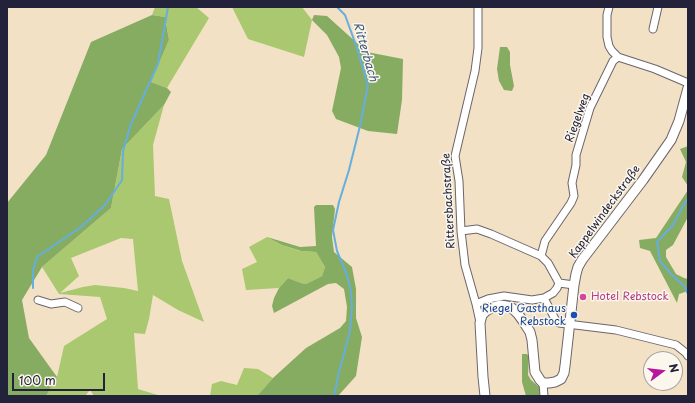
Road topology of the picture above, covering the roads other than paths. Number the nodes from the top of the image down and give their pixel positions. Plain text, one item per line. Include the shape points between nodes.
1 (478, 7) edge
2 (609, 7) edge
3 (658, 7) edge
4 (653, 29) dead end
5 (618, 57) junction
6 (688, 83) edge
7 (688, 88) edge
8 (461, 231) junction
9 (540, 256) junction
10 (559, 283) junction
11 (574, 284) junction
12 (544, 298) junction
13 (38, 300) dead end
14 (476, 304) junction
15 (78, 308) dead end
16 (480, 323) junction
17 (569, 324) junction
18 (688, 356) edge
19 (543, 383) junction
20 (485, 396) edge
21 (544, 396) edge

1 - 8 street, Rittersbachstraße via 478,48 456,156
2 - 5 street via 607,37 609,46
3 - 4 street
5 - 6 street
5 - 9 street, Riegelweg via 613,61 590,108 576,155 572,183 574,196 545,241
7 - 11 street, Kappelwindeckstraße via 679,122 671,140 582,260
8 - 9 street via 477,230 491,234
8 - 14 street, Rittersbachstraße via 465,265
9 - 10 street via 548,263
10 - 11 street
10 - 12 street via 554,293
11 - 17 street, Kappelwindeckstraße
12 - 14 street via 532,300 504,296
12 - 17 street via 558,323
13 - 15 street via 51,304 65,302
14 - 16 street, Rittersbachstraße
16 - 19 street via 482,315 494,307 500,305 512,308 530,332 535,372
16 - 20 street
17 - 18 street via 616,330 676,345
17 - 19 street, Kappelwindeckstraße via 564,373 555,382
19 - 21 street

